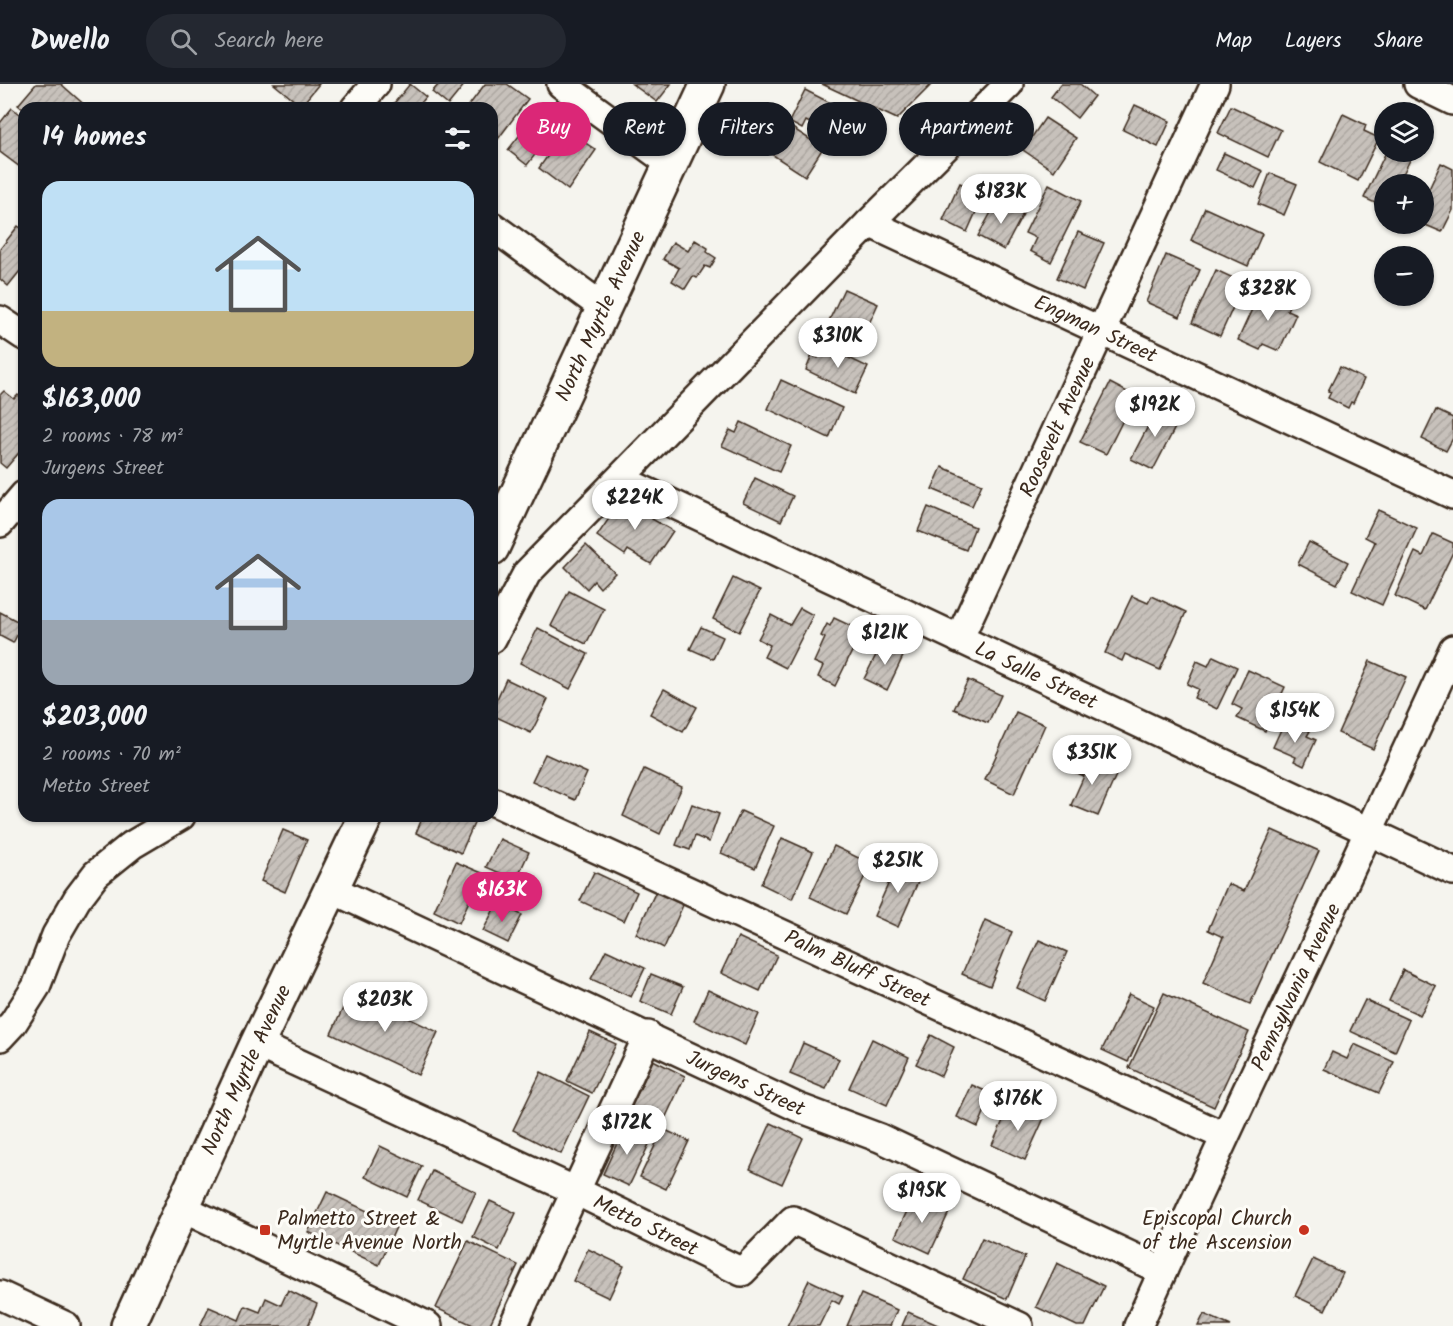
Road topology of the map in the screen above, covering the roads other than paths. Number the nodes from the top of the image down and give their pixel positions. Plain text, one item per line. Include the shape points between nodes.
1 (375, 84) edge
2 (561, 84) edge
3 (708, 84) edge
4 (1009, 84) edge
5 (1215, 84) edge
6 (1418, 84) edge
7 (1453, 101) edge
8 (360, 102) edge
9 (671, 164) junction
10 (869, 223) junction
11 (498, 230) edge
12 (604, 308) junction
13 (0, 320) edge
14 (1102, 330) junction
15 (18, 332) edge
16 (620, 479) junction
17 (1453, 495) edge
18 (18, 502) edge
19 (0, 523) edge
20 (498, 535) edge
21 (498, 627) edge
22 (959, 639) junction
23 (1453, 649) edge
24 (498, 804) edge
25 (171, 822) edge
26 (363, 822) edge
27 (1370, 832) junction
28 (1453, 871) edge
29 (331, 889) junction
30 (4, 1025) edge
31 (648, 1035) junction
32 (257, 1044) junction
33 (1224, 1137) junction
34 (576, 1191) junction
35 (182, 1208) junction
36 (1163, 1271) junction
37 (0, 1295) edge
38 (66, 1326) edge
39 (128, 1326) edge
40 (428, 1326) edge
41 (513, 1326) edge
42 (1018, 1326) edge
43 (1138, 1326) edge

1 - 8 street
2 - 9 street
3 - 9 main road, North Myrtle Avenue
4 - 10 street
5 - 14 street, Roosevelt Avenue
6 - 7 street
9 - 12 main road, North Myrtle Avenue
10 - 14 street, Engman Street
10 - 16 street
11 - 12 street
12 - 20 main road, North Myrtle Avenue
13 - 15 street
14 - 17 street, Engman Street
14 - 22 street, Roosevelt Avenue
16 - 21 street via 526,573
16 - 22 street, La Salle Street
18 - 19 street
22 - 27 street, La Salle Street
23 - 27 street, Pennsylvania Avenue
24 - 33 street, Palm Bluff Street
25 - 30 street via 132,845 96,874 56,935 36,987
26 - 29 main road, North Myrtle Avenue
27 - 28 street, La Salle Street
27 - 33 street, Pennsylvania Avenue
29 - 31 street, Jurgens Street
29 - 32 main road, North Myrtle Avenue
31 - 34 street
31 - 36 street, Jurgens Street via 797,1107 880,1138
32 - 34 street, Metto Street
32 - 35 main road, North Myrtle Avenue
33 - 36 street, Pennsylvania Avenue
34 - 41 street
34 - 42 street, Metto Street via 742,1272 793,1220
35 - 39 main road, North Myrtle Avenue
35 - 40 street
36 - 43 street, Pennsylvania Avenue
37 - 38 street

